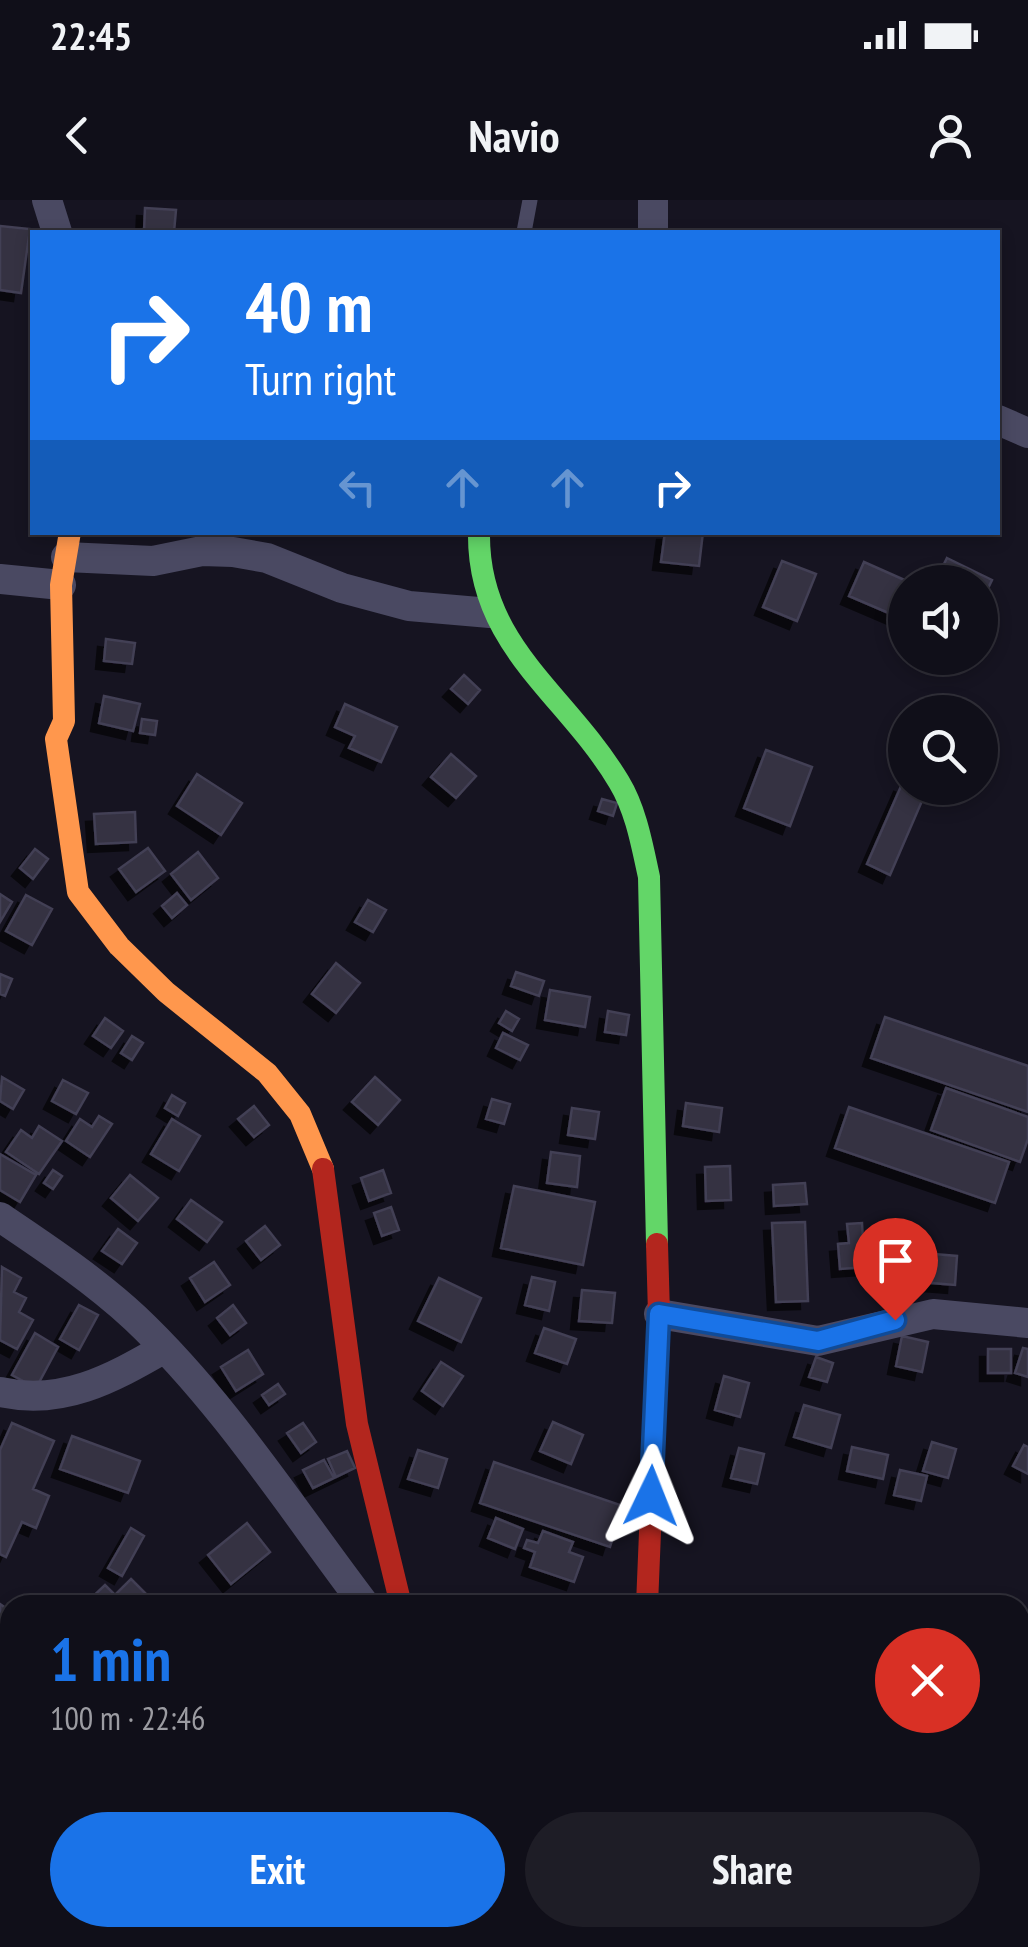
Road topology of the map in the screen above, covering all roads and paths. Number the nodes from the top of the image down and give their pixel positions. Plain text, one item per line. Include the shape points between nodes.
1 (47, 200) edge
2 (530, 200) edge
3 (654, 200) edge
4 (56, 230) edge
5 (524, 230) edge
6 (653, 230) edge
7 (1000, 421) edge
8 (1028, 433) edge
9 (478, 535) edge
10 (66, 558) edge
11 (0, 579) edge
12 (490, 613) junction
13 (0, 1217) edge
14 (659, 1314) junction
15 (1028, 1323) edge
16 (162, 1349) junction
17 (0, 1392) edge
18 (357, 1595) edge
19 (399, 1595) edge
20 (647, 1595) edge

1 - 4 street
2 - 5 lane
3 - 6 street
7 - 8 street
9 - 12 street
10 - 11 street
10 - 12 street via 153,562 232,552 379,598
10 - 19 street via 64,721 56,738 78,892 119,946 267,1073 300,1114 322,1166 357,1424
12 - 14 street via 616,778 638,820 649,877
13 - 16 street via 120,1306
14 - 15 street via 818,1341 933,1314
14 - 20 street
16 - 17 street via 100,1385 56,1394
16 - 18 street

